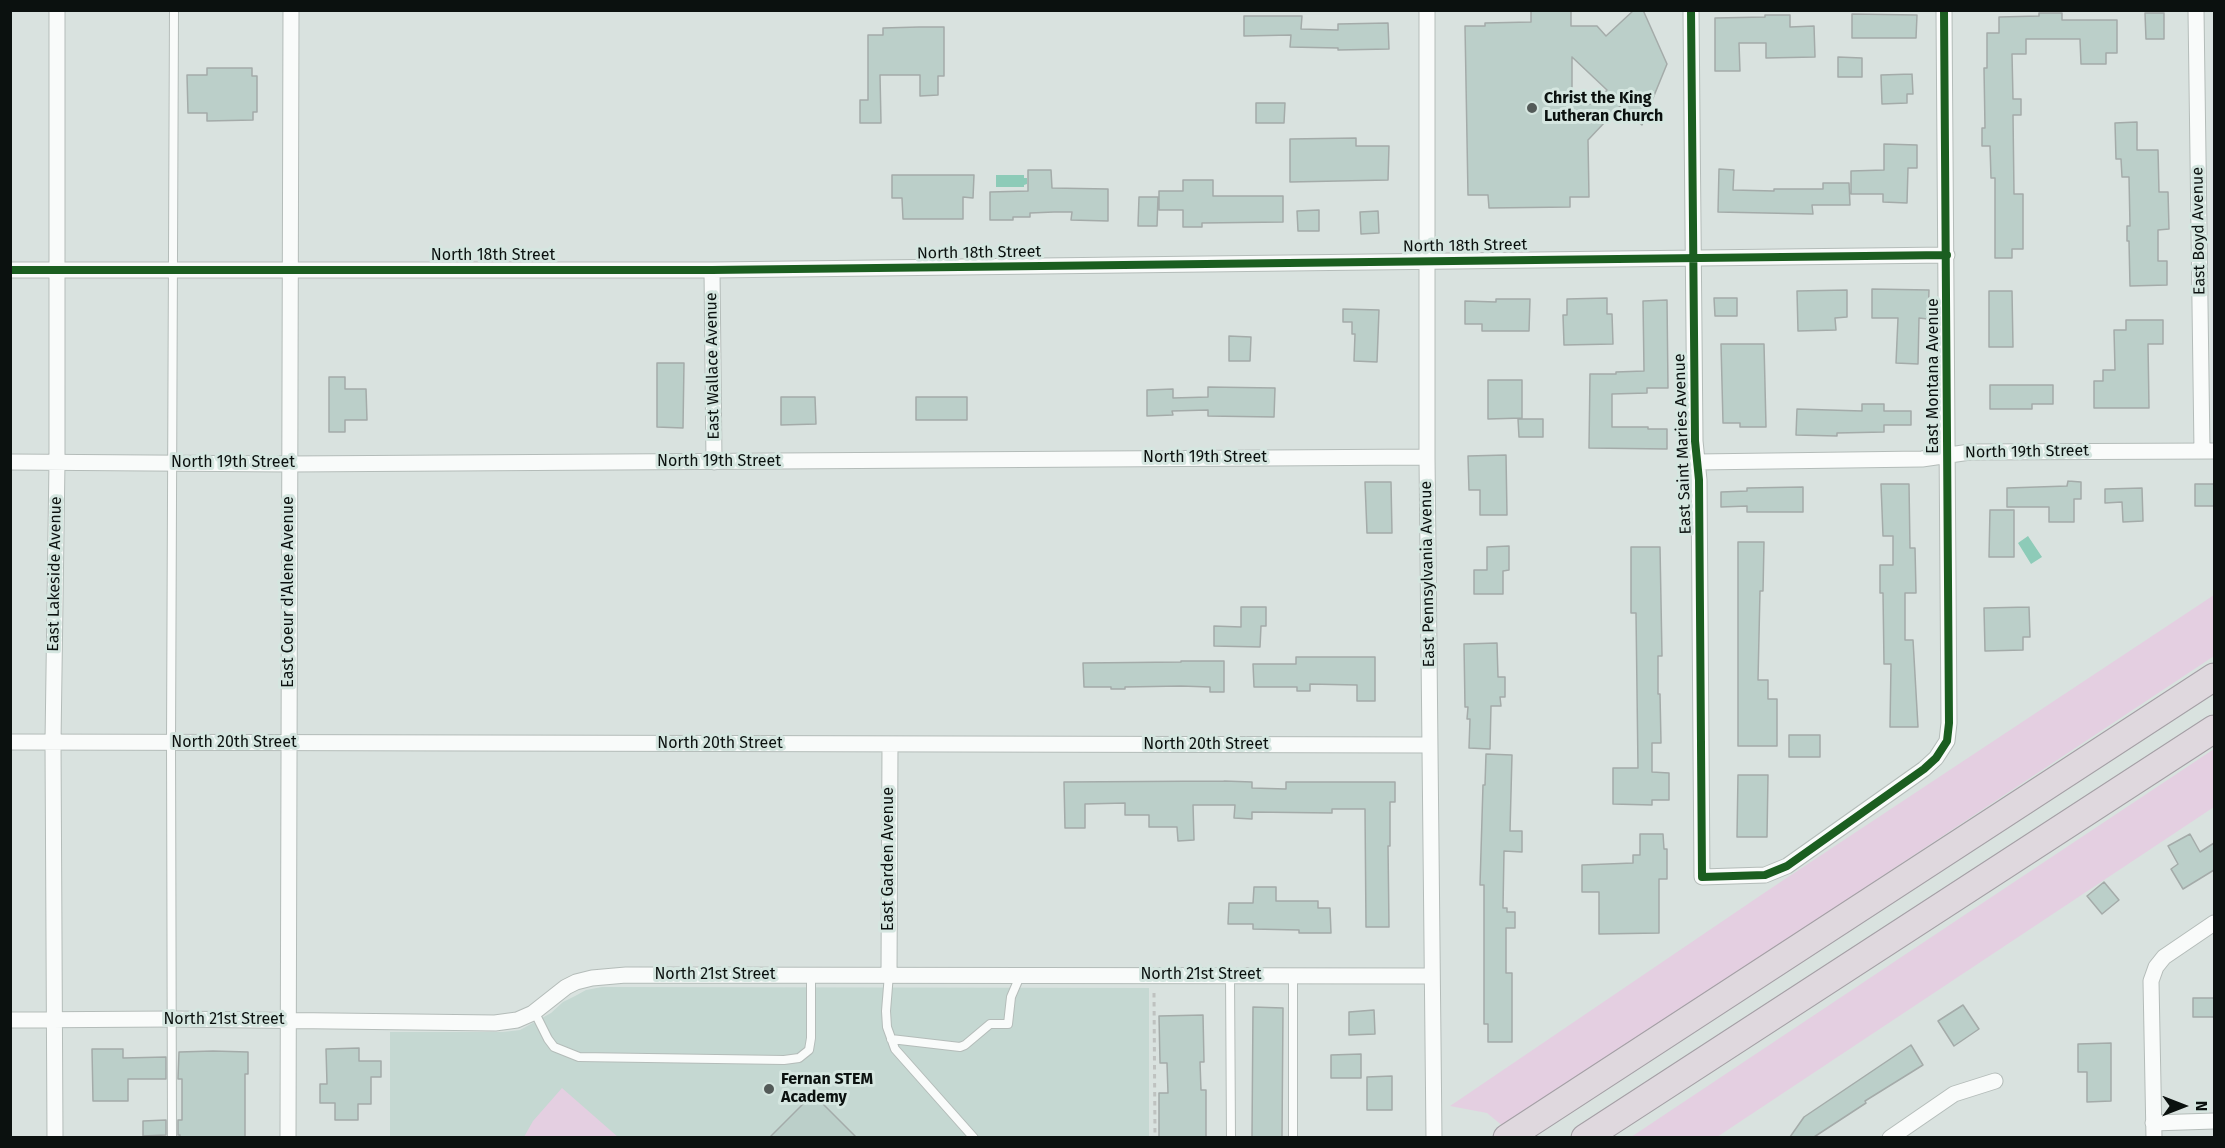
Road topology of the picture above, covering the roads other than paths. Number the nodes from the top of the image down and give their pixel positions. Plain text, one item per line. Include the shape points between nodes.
1 (57, 10) edge
2 (174, 10) edge
3 (291, 10) edge
4 (1427, 10) edge
5 (1691, 10) edge
6 (1944, 10) edge
7 (2196, 10) edge
8 (1947, 255) junction
9 (1693, 257) junction
10 (1426, 260) junction
11 (291, 269) junction
12 (10, 270) edge
13 (56, 270) junction
14 (172, 270) junction
15 (712, 270) junction
16 (2208, 451) edge
17 (1948, 455) junction
18 (1427, 457) junction
19 (10, 462) edge
20 (57, 462) junction
21 (714, 462) junction
22 (1697, 462) junction
23 (172, 463) junction
24 (290, 464) junction
25 (2214, 677) edge
26 (2214, 729) edge
27 (10, 742) edge
28 (53, 742) junction
29 (171, 742) junction
30 (289, 743) junction
31 (890, 744) junction
32 (1430, 745) junction
33 (1702, 877) joint
34 (2214, 923) edge
35 (811, 974) junction
36 (889, 974) junction
37 (1021, 974) junction
38 (1230, 974) junction
39 (1293, 975) junction
40 (1432, 976) junction
41 (534, 1011) junction
42 (172, 1019) junction
43 (10, 1020) edge
44 (55, 1020) junction
45 (287, 1020) junction
46 (891, 1039) junction
47 (1995, 1081) dead end
48 (2214, 1121) edge
49 (2153, 1130) edge
50 (55, 1137) edge
51 (172, 1137) edge
52 (288, 1137) edge
53 (974, 1137) edge
54 (1231, 1137) edge
55 (1293, 1137) edge
56 (1434, 1137) edge
57 (1507, 1137) edge
58 (1585, 1137) edge
59 (1890, 1137) edge

1 - 13 street, East Lakeside Avenue
2 - 14 lane
3 - 11 street, East Coeur d'Alene Avenue
4 - 10 street, East Pennsylvania Avenue
5 - 9 street, East Saint Maries Avenue
6 - 8 street, East Montana Avenue
7 - 16 street, East Boyd Avenue
8 - 9 street, North 18th Street
8 - 17 street, East Montana Avenue
9 - 10 street, North 18th Street
9 - 22 street, East Saint Maries Avenue
10 - 15 street, North 18th Street
10 - 18 street, East Pennsylvania Avenue
11 - 14 street, North 18th Street
11 - 15 street, North 18th Street
11 - 24 street, East Coeur d'Alene Avenue
12 - 13 street, North 18th Street
13 - 14 street, North 18th Street
13 - 20 street, East Lakeside Avenue
14 - 23 lane
15 - 21 street, East Wallace Avenue
16 - 17 street, North 19th Street
17 - 22 street, North 19th Street via 1922,459
17 - 33 street, East Montana Avenue via 1947,741 1924,769 1787,866 1764,875
18 - 21 street, North 19th Street
18 - 32 street, East Pennsylvania Avenue
19 - 20 street, North 19th Street
20 - 23 street, North 19th Street
20 - 28 street, East Lakeside Avenue
21 - 24 street, North 19th Street
22 - 33 street, East Saint Maries Avenue
23 - 24 street, North 19th Street
23 - 29 lane
24 - 30 street, East Coeur d'Alene Avenue
25 - 57 highway
26 - 58 highway
27 - 28 street, North 20th Street
28 - 29 street, North 20th Street
28 - 44 street, East Lakeside Avenue
29 - 30 street, North 20th Street
29 - 42 lane
30 - 31 street, North 20th Street
30 - 45 street, East Coeur d'Alene Avenue
31 - 32 street, North 20th Street
31 - 36 street, East Garden Avenue
32 - 40 street, East Pennsylvania Avenue
34 - 49 street via 2164,957 2151,981
35 - 36 street, North 21st Street
35 - 41 street, North 21st Street via 592,978 566,987
35 - 41 lane via 811,1038 809,1050 799,1058 579,1057 554,1047
36 - 37 street, North 21st Street
36 - 46 lane via 886,1011
37 - 38 street, North 21st Street
37 - 46 lane via 1011,997 1008,1024 990,1024 960,1047
38 - 39 street, North 21st Street
38 - 54 lane
39 - 40 street, North 21st Street
39 - 55 lane
40 - 56 street, East Pennsylvania Avenue
41 - 45 street, North 21st Street via 517,1020 495,1023
42 - 44 street, North 21st Street
42 - 45 street, North 21st Street
42 - 51 lane
43 - 44 street, North 21st Street
44 - 50 street, East Lakeside Avenue
45 - 52 street, East Coeur d'Alene Avenue
46 - 53 lane via 895,1049
47 - 59 street via 1954,1094
48 - 49 street

